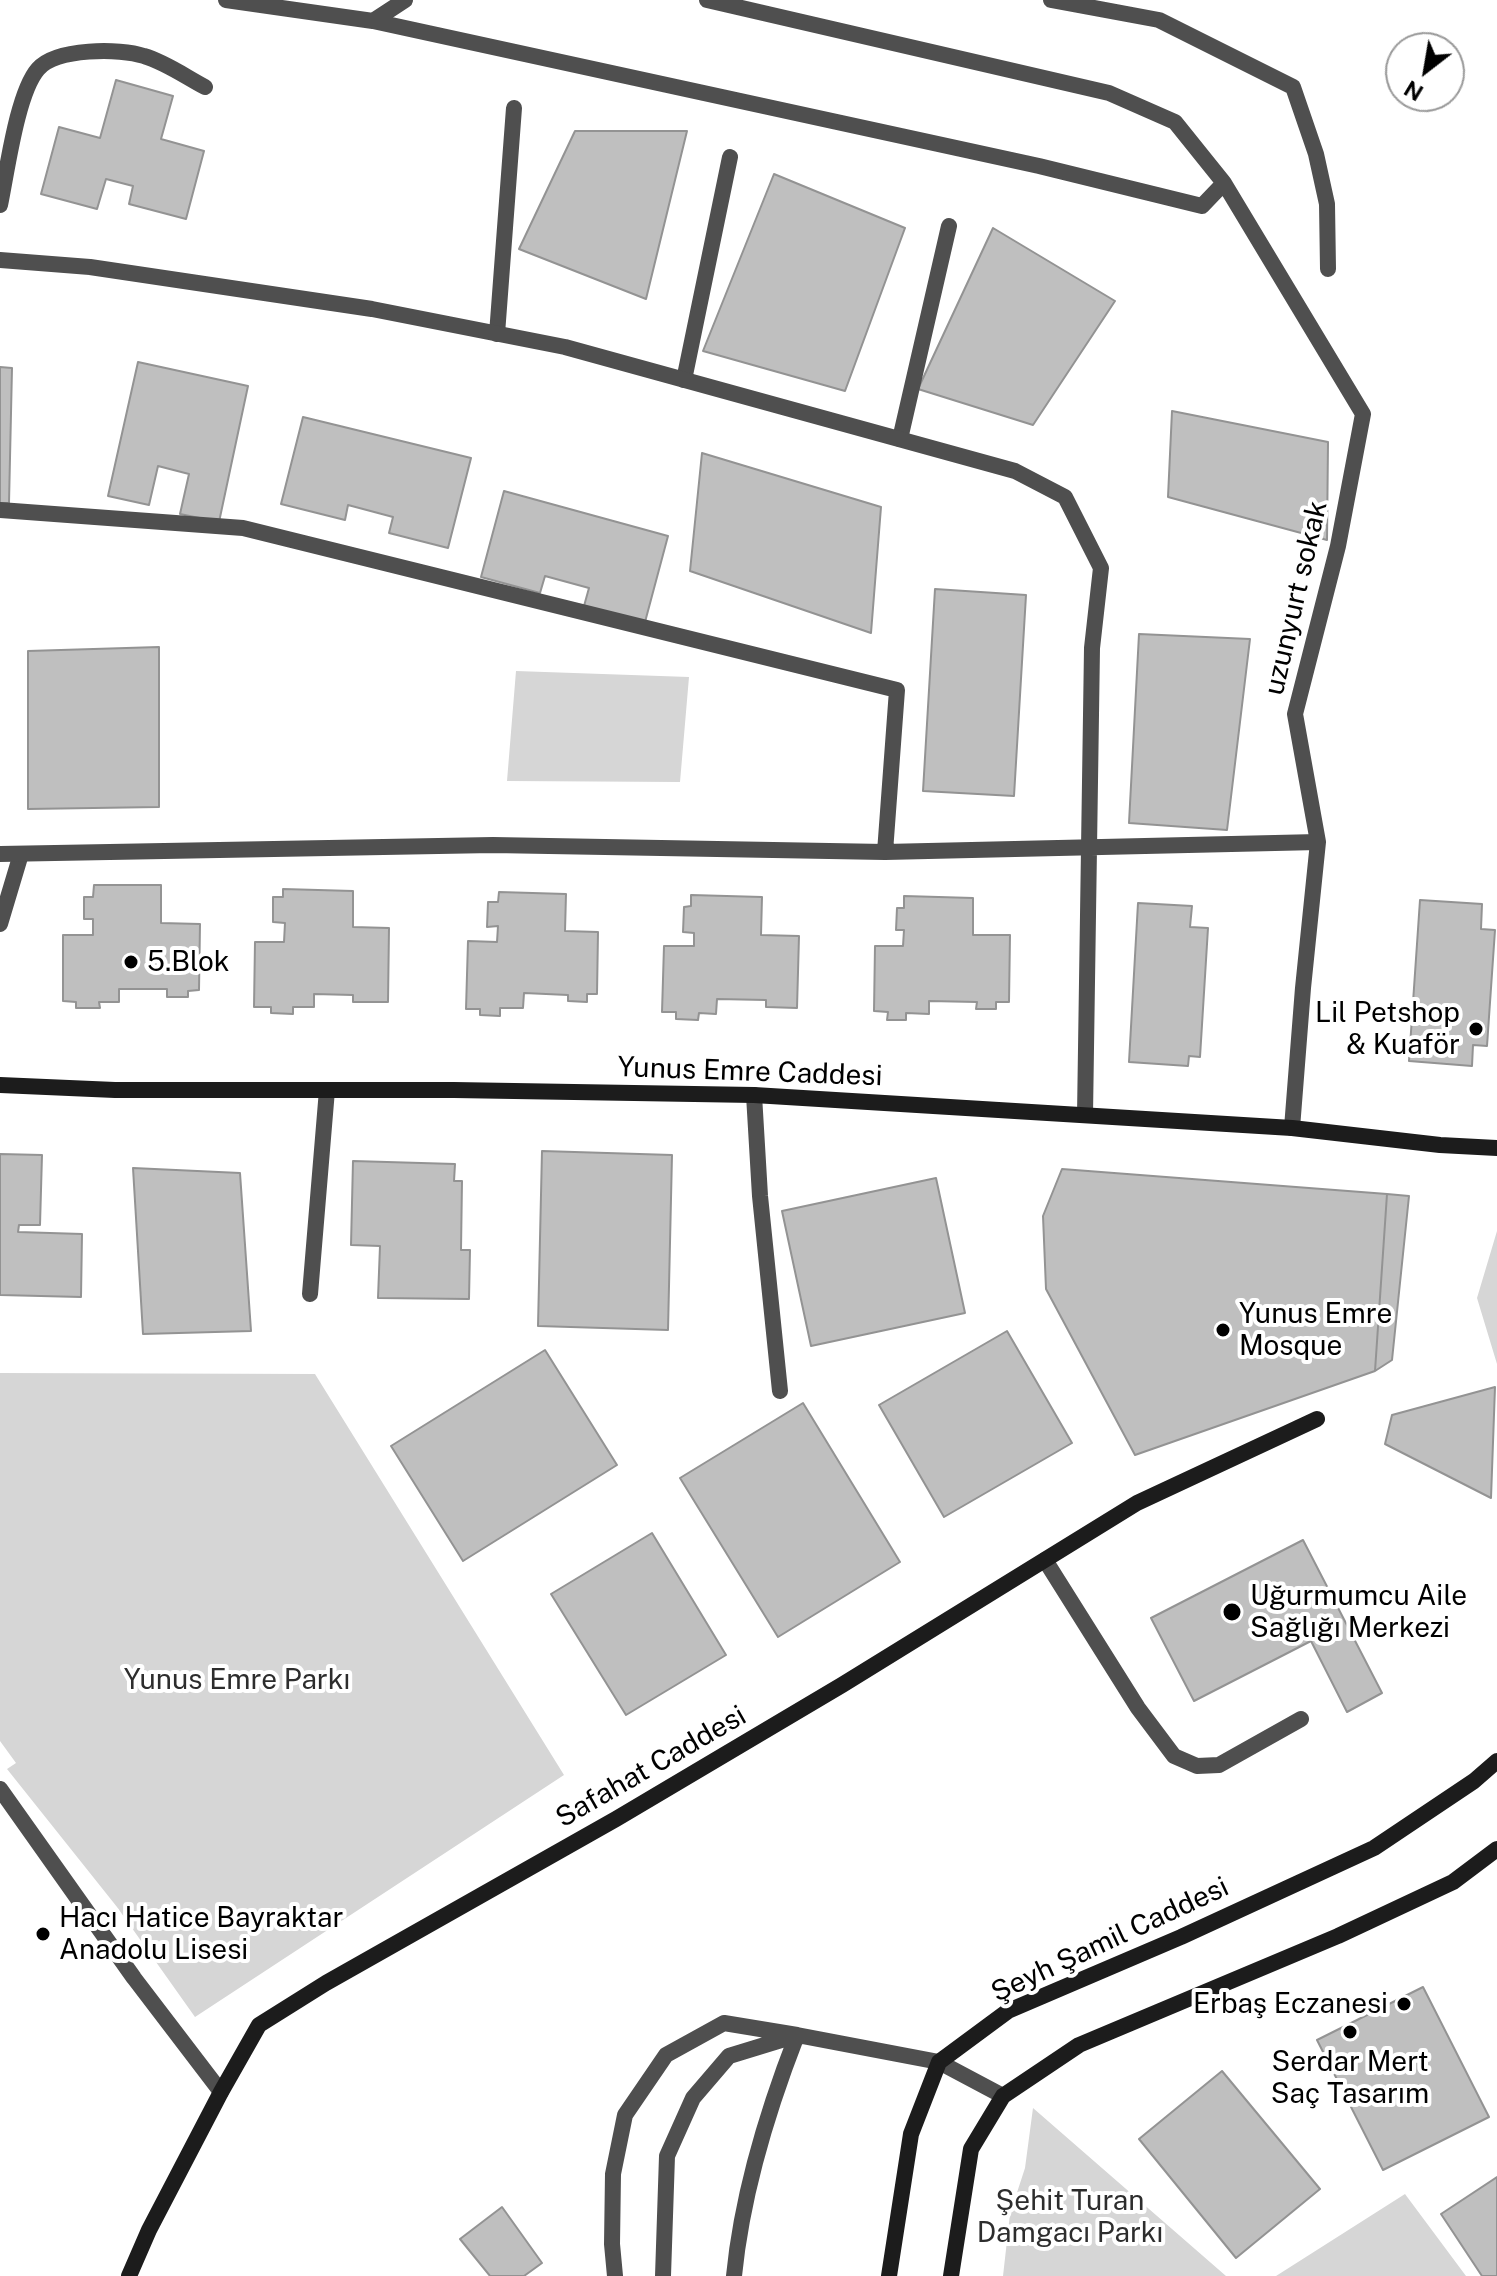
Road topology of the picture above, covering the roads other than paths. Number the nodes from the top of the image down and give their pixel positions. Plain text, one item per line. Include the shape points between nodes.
1 (226, 0) edge
2 (405, 0) edge
3 (707, 0) edge
4 (1051, 0) edge
5 (373, 21) junction
6 (205, 87) dead end
7 (514, 108) dead end
8 (730, 157) dead end
9 (1224, 183) junction
10 (0, 205) edge
11 (949, 226) dead end
12 (0, 260) edge
13 (1328, 269) dead end
14 (497, 334) junction
15 (684, 380) junction
16 (900, 439) junction
17 (0, 510) edge
18 (1318, 842) junction
19 (1090, 847) junction
20 (885, 852) junction
21 (0, 854) edge
22 (21, 854) junction
23 (0, 924) edge
24 (0, 1085) edge
25 (327, 1090) junction
26 (754, 1095) junction
27 (1085, 1115) junction
28 (1292, 1128) junction
29 (1497, 1148) edge
30 (310, 1294) dead end
31 (780, 1391) dead end
32 (1317, 1419) dead end
33 (1045, 1560) junction
34 (1301, 1719) dead end
35 (1497, 1761) edge
36 (0, 1789) edge
37 (1497, 1849) edge
38 (797, 2035) junction
39 (939, 2062) junction
40 (221, 2092) junction
41 (1003, 2096) junction
42 (129, 2276) edge
43 (615, 2276) edge
44 (663, 2276) edge
45 (734, 2276) edge
46 (889, 2276) edge
47 (951, 2276) edge

1 - 5 street
2 - 5 street
3 - 9 street via 1109,93 1175,122
4 - 13 street via 1159,20 1293,87 1327,204
5 - 9 street via 1202,206
6 - 10 street via 144,56 111,51 58,55 38,68 26,91
7 - 14 street
8 - 15 street
9 - 18 street, uzunyurt sokak via 1363,414 1338,546 1295,714
11 - 16 street
12 - 14 street via 90,267 372,309
14 - 15 street
15 - 16 street
16 - 19 street via 1015,471 1065,497 1101,568 1092,648
17 - 20 street via 243,528 897,690
18 - 19 street
18 - 28 street, uzunyurt sokak
19 - 20 street
19 - 27 street
20 - 22 street via 493,845
21 - 22 street
22 - 23 street
24 - 25 street, Yunus Emre Caddesi
25 - 26 street, Yunus Emre Caddesi
25 - 30 street
26 - 27 street, Yunus Emre Caddesi
26 - 31 street
27 - 28 street, Yunus Emre Caddesi
28 - 29 street, Yunus Emre Caddesi
32 - 33 street, Safahat Caddesi via 1137,1503
33 - 34 street via 1174,1756 1197,1766 1219,1765
33 - 40 street, Safahat Caddesi via 616,1819 259,2025
35 - 39 street, Şeyh Şamil Caddesi via 1374,1848 1008,2011
36 - 40 street
37 - 41 street via 1453,1882 1353,1929 1079,2045
38 - 39 street
38 - 43 street via 724,2023 666,2055 625,2115 613,2174
38 - 44 street via 729,2056 693,2098 667,2156
38 - 45 street via 772,2098 737,2242
39 - 41 street
39 - 46 street via 911,2134
40 - 42 street, Safahat Caddesi
41 - 47 street via 971,2149

